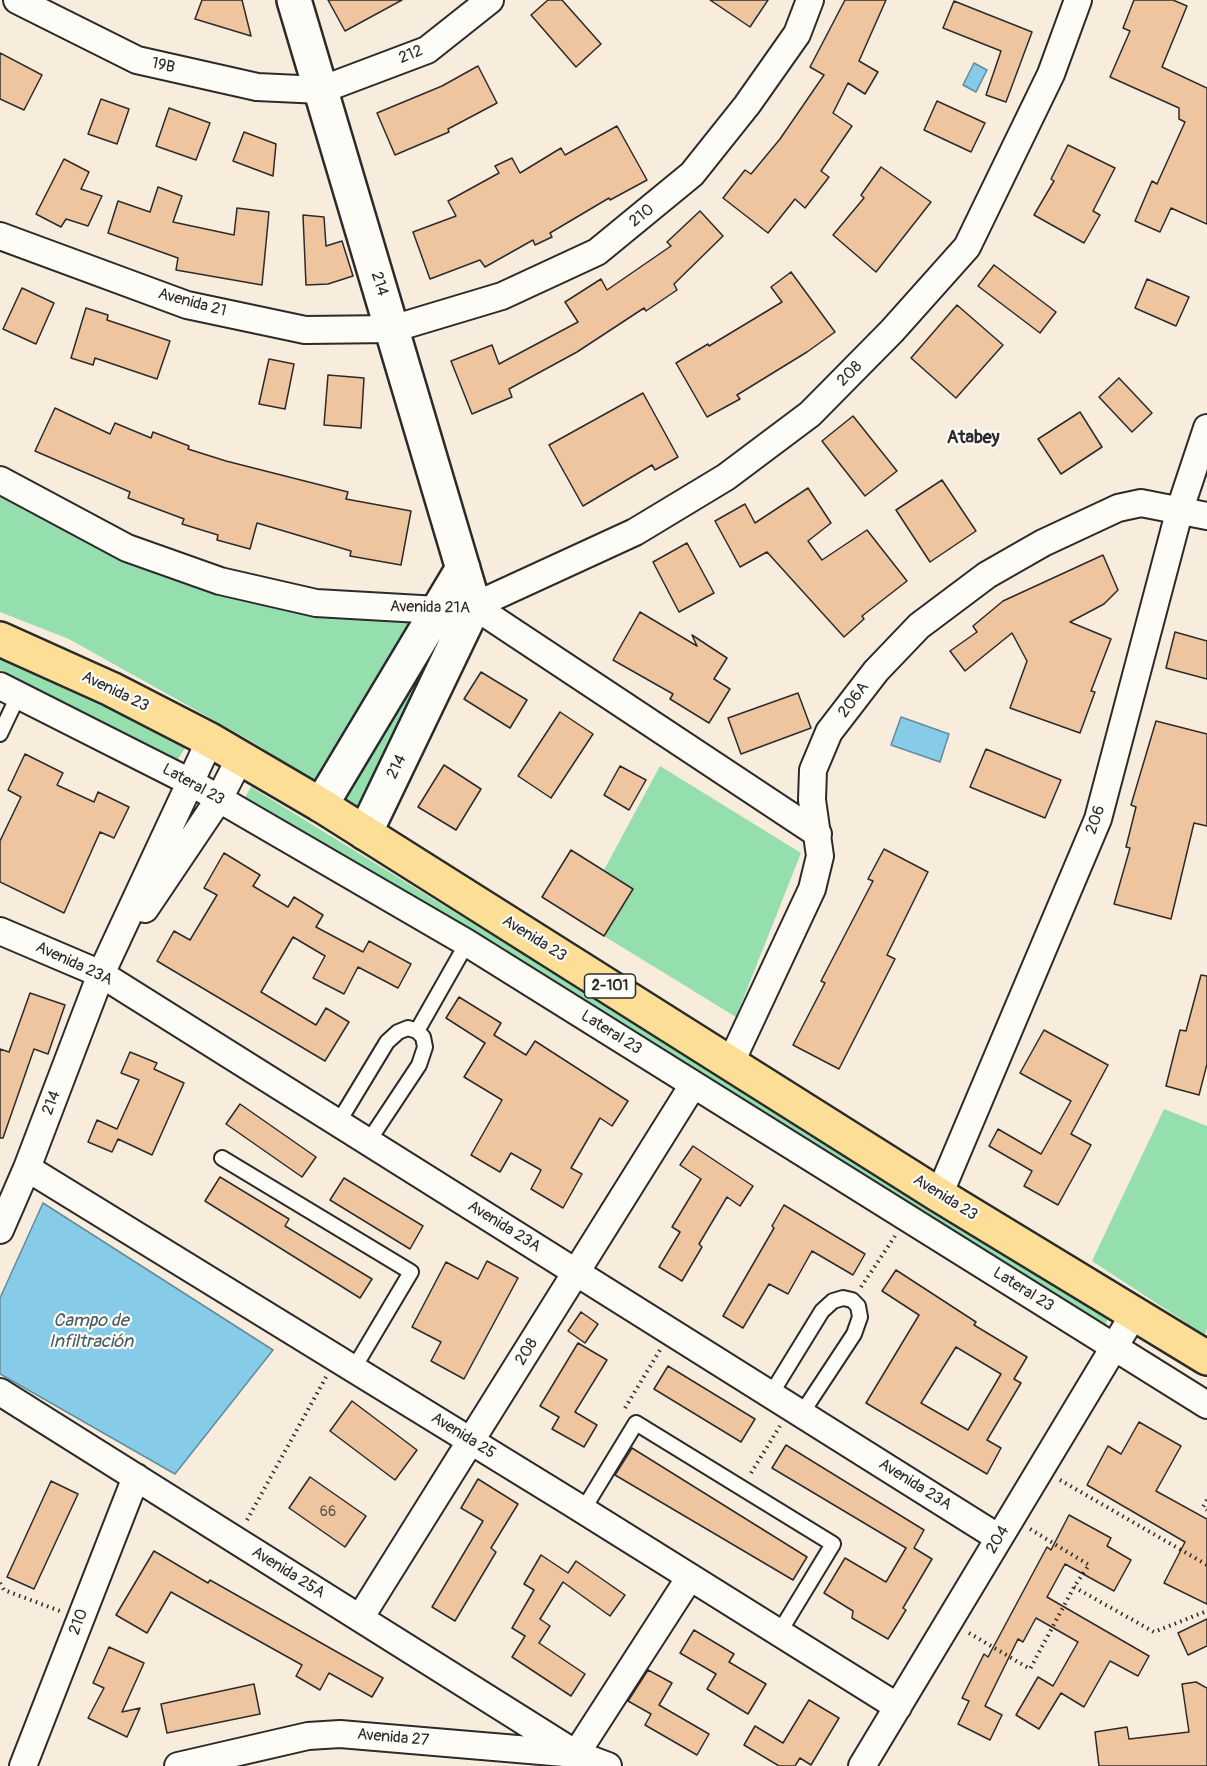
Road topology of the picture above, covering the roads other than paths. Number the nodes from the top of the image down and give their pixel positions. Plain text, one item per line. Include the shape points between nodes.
1 (17, 0) edge
2 (294, 0) edge
3 (490, 0) edge
4 (810, 0) edge
5 (1078, 0) edge
6 (321, 90) junction
7 (0, 236) edge
8 (392, 329) junction
9 (1207, 428) edge
10 (0, 480) edge
11 (1180, 509) junction
12 (1207, 516) edge
13 (463, 568) junction
14 (474, 606) junction
15 (438, 610) junction
16 (0, 639) edge
17 (9, 691) edge
18 (0, 734) edge
19 (210, 740) junction
20 (240, 758) junction
21 (189, 782) junction
22 (219, 799) junction
23 (321, 805) junction
24 (365, 833) junction
25 (818, 834) junction
26 (0, 931) edge
27 (467, 943) junction
28 (101, 974) junction
29 (417, 1031) junction
30 (731, 1062) junction
31 (693, 1085) junction
32 (338, 1123) junction
33 (368, 1142) junction
34 (222, 1158) dead end
35 (27, 1168) junction
36 (939, 1195) junction
37 (0, 1230) edge
38 (576, 1272) junction
39 (1134, 1314) junction
40 (1114, 1348) junction
41 (1207, 1358) edge
42 (345, 1363) junction
43 (0, 1392) edge
44 (788, 1405) junction
45 (1207, 1405) edge
46 (471, 1441) junction
47 (136, 1477) junction
48 (584, 1510) junction
49 (1006, 1528) junction
50 (690, 1577) junction
51 (360, 1618) junction
52 (778, 1633) junction
53 (898, 1707) junction
54 (576, 1754) junction
55 (267, 1756) edge
56 (23, 1766) edge
57 (178, 1766) edge
58 (608, 1766) edge
59 (862, 1766) edge

1 - 6 street, 19B via 137,60 257,87
2 - 6 street, 214
3 - 6 street, 212 via 427,50
4 - 8 street, 210 via 797,34 692,174 597,252 502,296
5 - 14 street, 208 via 1051,74 967,247 818,406 726,477 634,532
6 - 8 street, 214
7 - 8 street, Avenida 21 via 187,305 305,330
8 - 13 street, 214
9 - 11 street, 206
10 - 15 street, Avenida 21A via 127,548 220,581 316,603
11 - 12 street
11 - 25 street, 206A via 1141,503 1118,508 987,575 919,626 876,670 829,732 813,770 812,800
11 - 36 street, 206 via 1098,819
13 - 14 street, 214
13 - 15 street
14 - 15 street, Avenida 21A
14 - 24 street, 214
14 - 25 street, Avenida 21A
15 - 23 street
16 - 19 main road, Avenida 23 / 2-101 via 111,689
17 - 18 lane
17 - 21 street, Lateral 23
19 - 20 main road, Avenida 23 / 2-101
19 - 21 street, 214
20 - 22 street, 214
20 - 23 main road, Avenida 23 / 2-101
21 - 22 street, Lateral 23
21 - 28 street, 214
22 - 27 street, Lateral 23
22 - 28 street, 214
23 - 24 main road, Avenida 23 / 2-101
24 - 30 main road, Avenida 23 / 2-101
25 - 30 street, 206A via 820,856 812,889
26 - 28 street, Avenida 23A
27 - 29 lane
27 - 31 street, Lateral 23
28 - 32 street, Avenida 23A
28 - 35 street, 214
29 - 32 lane via 408,1028 387,1042
29 - 33 lane via 425,1047 420,1065
30 - 36 main road, Avenida 23 / 2-101
31 - 38 street, 208
31 - 40 street, Lateral 23
32 - 33 street, Avenida 23A
33 - 38 street, Avenida 23A
34 - 42 lane via 411,1272
35 - 37 street, 214
35 - 42 street, Avenida 25
36 - 39 main road, Avenida 23 / 2-101
38 - 44 street, Avenida 23A
38 - 46 street, 208
39 - 40 street, 204
39 - 41 main road, Avenida 23 / 2-101
40 - 45 street, Lateral 23
40 - 49 street, 204
42 - 46 street, Avenida 25
43 - 47 street, Avenida 25A
44 - 44 lane via 854,1334 860,1317 852,1300 833,1301 822,1311
44 - 49 street, Avenida 23A
46 - 48 street, Avenida 25
46 - 51 street, 208
47 - 51 street, Avenida 25A
47 - 56 street, 210
48 - 50 street, Avenida 25
48 - 52 lane via 636,1424 833,1544
49 - 53 street, 204
50 - 52 street, Avenida 25
50 - 54 street
51 - 54 street, Avenida 25A
52 - 53 street, Avenida 25
53 - 59 street, 204
54 - 55 street, Avenida 27 via 340,1734 308,1736
54 - 58 street, Avenida 27
55 - 57 street, Avenida 27

